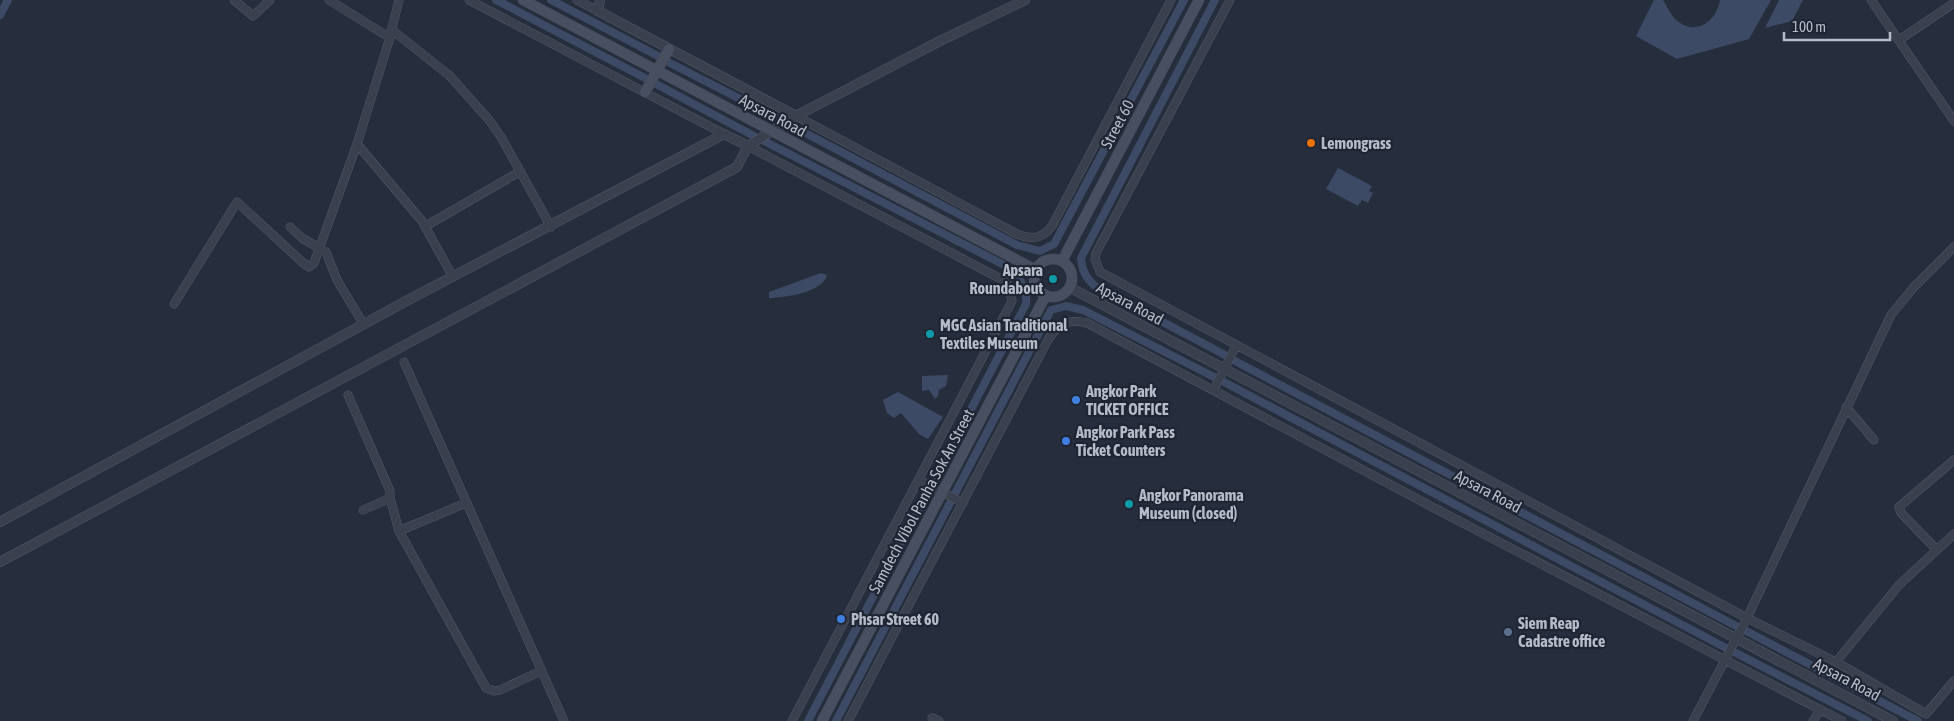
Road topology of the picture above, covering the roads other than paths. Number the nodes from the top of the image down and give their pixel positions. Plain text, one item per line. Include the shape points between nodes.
1 (234, 0) edge
2 (270, 0) edge
3 (329, 0) edge
4 (399, 0) edge
5 (469, 0) edge
6 (523, 0) edge
7 (577, 0) edge
8 (600, 0) edge
9 (1024, 0) edge
10 (1171, 0) edge
11 (1199, 0) edge
12 (1230, 0) edge
13 (1871, 0) edge
14 (1954, 3) edge
15 (598, 11) junction
16 (392, 30) junction
17 (390, 38) junction
18 (1900, 40) junction
19 (669, 49) junction
20 (657, 71) junction
21 (645, 92) junction
22 (796, 116) junction
23 (1954, 121) edge
24 (772, 131) junction
25 (724, 134) junction
26 (357, 144) junction
27 (748, 146) junction
28 (519, 172) junction
29 (426, 226) junction
30 (290, 227) dead end
31 (551, 227) junction
32 (1954, 247) edge
33 (320, 248) junction
34 (1062, 261) junction
35 (1036, 270) junction
36 (453, 277) junction
37 (1069, 287) junction
38 (1046, 295) junction
39 (174, 304) dead end
40 (364, 325) junction
41 (1236, 346) junction
42 (404, 362) dead end
43 (1224, 370) junction
44 (1214, 389) junction
45 (348, 395) dead end
46 (1846, 407) junction
47 (1874, 440) dead end
48 (1954, 460) edge
49 (921, 481) junction
50 (943, 492) junction
51 (390, 498) junction
52 (961, 502) junction
53 (466, 503) junction
54 (363, 510) dead end
55 (0, 522) edge
56 (399, 530) junction
57 (1954, 534) edge
58 (1937, 550) junction
59 (0, 562) edge
60 (1748, 618) junction
61 (1737, 638) junction
62 (1725, 660) junction
63 (1836, 662) junction
64 (541, 671) junction
65 (1954, 681) edge
66 (1820, 710) junction
67 (564, 721) edge
68 (792, 721) edge
69 (822, 721) edge
70 (848, 721) edge
71 (1692, 721) edge
72 (1813, 721) edge
73 (1842, 721) edge
74 (1893, 721) edge

1 - 2 street via 254,16
3 - 17 street
4 - 16 street
5 - 21 street
6 - 20 main road, Apsara Road
7 - 15 street
8 - 15 street
9 - 22 street
10 - 22 street via 1052,226 1038,238 1017,234
11 - 34 main road, Street 60
12 - 41 street via 1096,253 1096,259 1100,272 1108,278
13 - 18 street
14 - 18 street
15 - 19 street
16 - 17 street
16 - 28 street via 461,88 501,137
17 - 26 street
18 - 23 street
19 - 20 main road
19 - 22 street
20 - 21 main road
20 - 24 main road, Apsara Road
21 - 25 street
22 - 24 street
24 - 27 street
24 - 35 main road, Apsara Road
25 - 27 street
25 - 31 street
26 - 29 street
26 - 33 street
27 - 49 street via 1008,284 1012,301 1010,309
27 - 59 street via 737,167
28 - 29 street
28 - 31 street
29 - 36 street
30 - 33 street
31 - 36 street
32 - 46 street via 1891,315
33 - 39 street via 309,267 237,202
33 - 40 street via 329,257 337,280
34 - 35 main road via 1048,260
34 - 37 main road via 1071,272
35 - 38 main road via 1037,287
36 - 40 street
37 - 38 main road via 1058,296
37 - 43 street, Apsara Road
38 - 50 main road, Samdech Vibol Panha Sok An Street
40 - 55 street
41 - 43 street
41 - 60 street
42 - 53 street
43 - 44 street
43 - 61 street, Apsara Road
44 - 52 street via 1087,323 1076,320 1064,322 1049,338
44 - 62 street
45 - 51 street via 388,483
46 - 47 street
46 - 60 street
48 - 58 street via 1898,507 1900,513
49 - 50 street
49 - 68 street
50 - 52 street
50 - 69 main road, Samdech Vibol Panha Sok An Street
51 - 54 street
51 - 56 street
52 - 70 street
53 - 56 street
53 - 64 street
56 - 64 street via 486,688 500,690
57 - 58 street
58 - 63 street via 1878,609
60 - 61 street
60 - 63 street
61 - 62 street
61 - 74 street, Apsara Road
62 - 66 street
62 - 71 street
63 - 65 street via 1926,714
64 - 67 street
66 - 72 street
66 - 73 street

